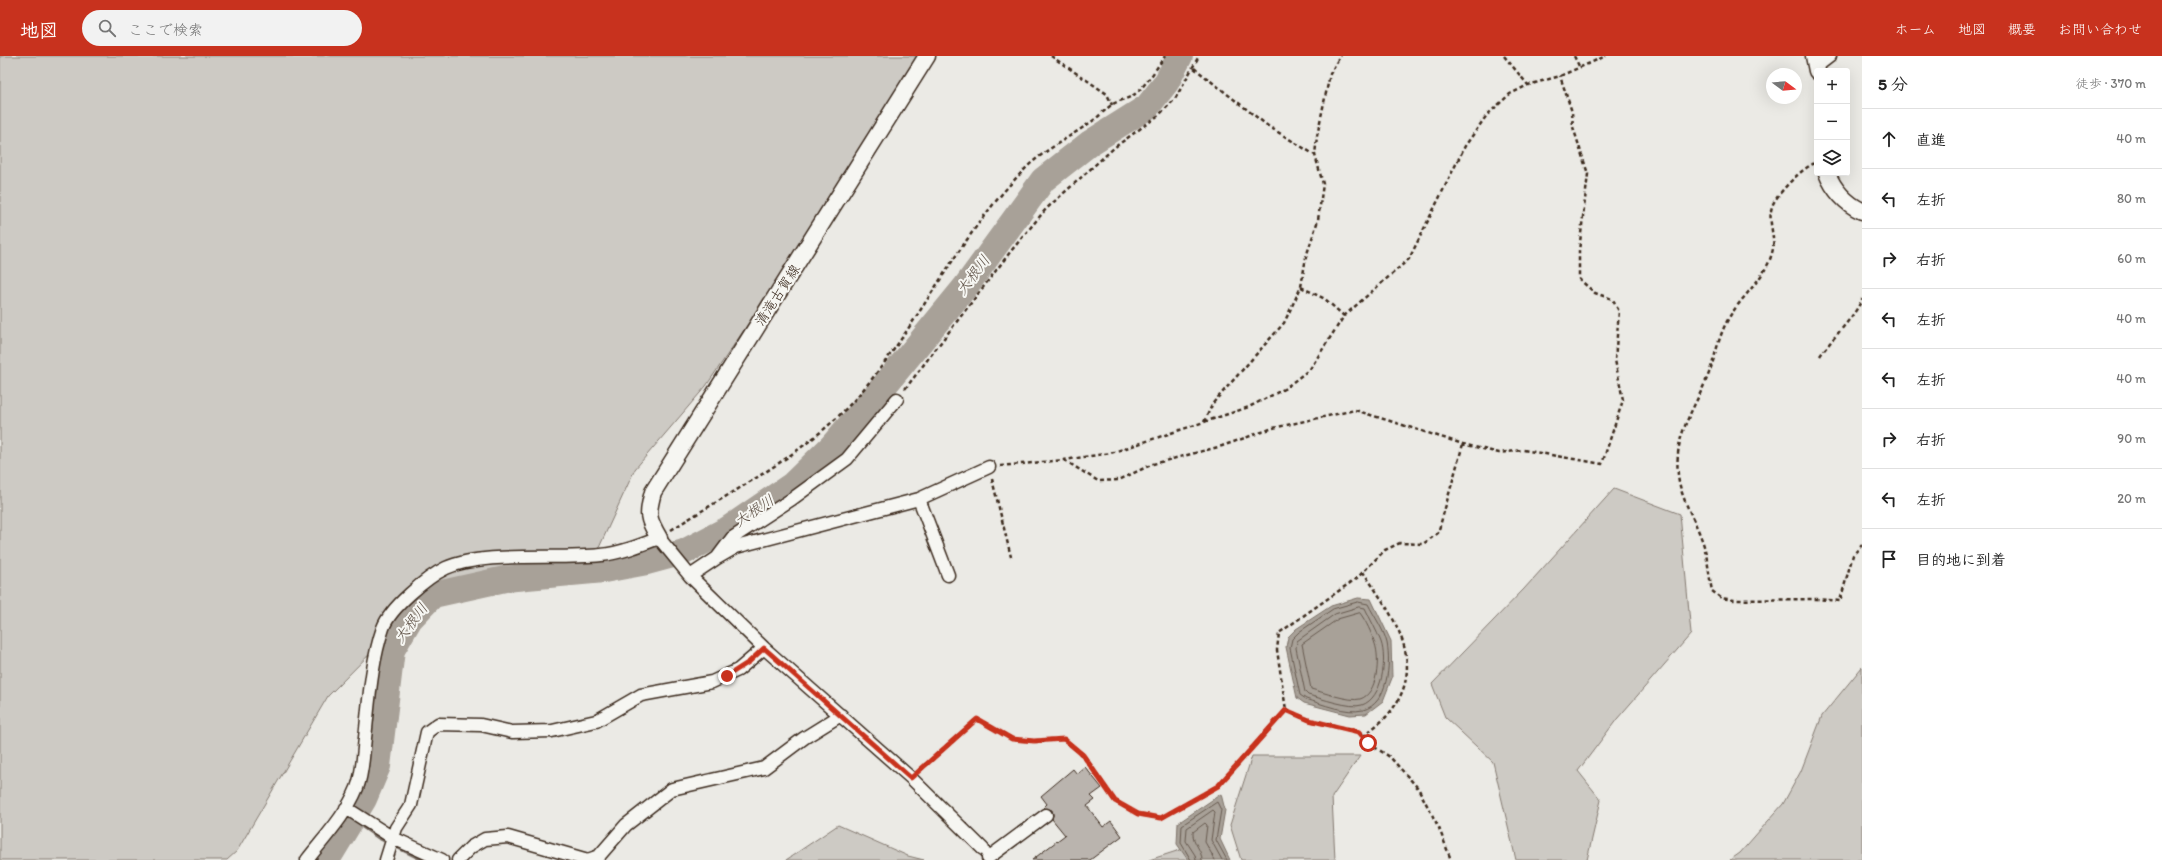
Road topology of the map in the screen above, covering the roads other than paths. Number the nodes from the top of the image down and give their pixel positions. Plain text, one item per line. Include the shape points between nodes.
1 (927, 56) edge
2 (1830, 56) edge
3 (1816, 64) edge
4 (1828, 176) edge
5 (1862, 212) edge
6 (897, 399) road end
7 (989, 467) road end
8 (919, 499) junction
9 (659, 538) junction
10 (717, 558) junction
11 (948, 575) dead end
12 (690, 576) junction
13 (764, 648) junction
14 (841, 716) junction
15 (346, 808) junction
16 (1046, 815) dead end
17 (394, 838) junction
18 (992, 855) edge
19 (421, 856) edge
20 (306, 860) edge
21 (386, 860) edge
22 (442, 860) edge
23 (458, 860) edge
24 (588, 860) edge

1 - 9 main road, 清滝古賀線 via 653,492 648,512 650,523
2 - 3 street
4 - 5 main road via 1835,189
6 - 10 street via 847,459 732,538
7 - 8 street
8 - 10 street via 736,547
8 - 11 street
9 - 12 street
9 - 15 street via 603,555 469,561 446,568 422,583 399,604 383,626 372,679 363,759 357,788
10 - 12 street
12 - 13 street
13 - 14 street
13 - 17 street via 738,670 712,682 641,695 596,721 552,731 512,732 480,725 438,724 427,732 411,805 396,828
14 - 18 street
14 - 24 street via 804,738 764,768 672,789 626,826 600,856
15 - 17 street
15 - 20 street
16 - 18 street
17 - 19 street
17 - 21 street
19 - 22 street
23 - 24 street via 471,847 485,839 508,837

